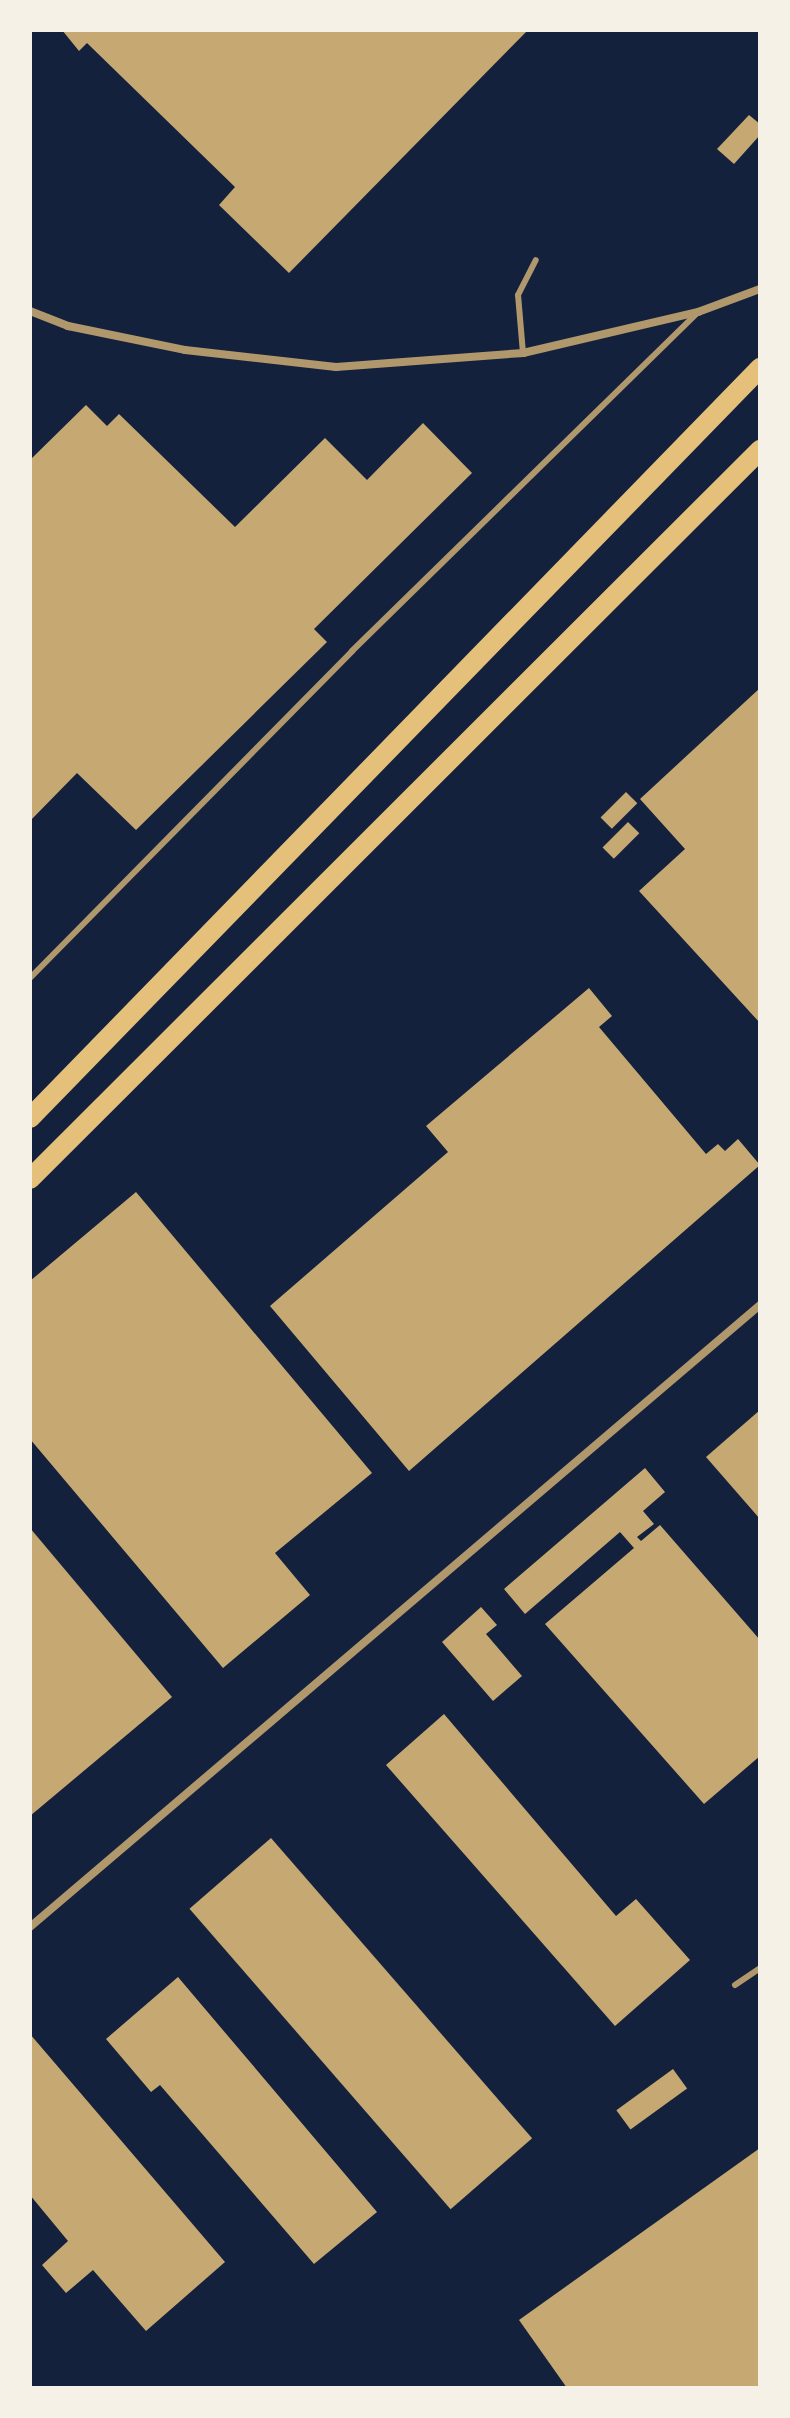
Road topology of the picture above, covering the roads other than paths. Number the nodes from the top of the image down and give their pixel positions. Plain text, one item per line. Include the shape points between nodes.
1 (536, 260) dead end
2 (760, 289) edge
3 (30, 311) edge
4 (698, 312) junction
5 (523, 353) junction
6 (760, 368) edge
7 (760, 450) edge
8 (30, 978) edge
9 (30, 1118) edge
10 (30, 1179) edge
11 (760, 1305) edge
12 (30, 1927) edge
13 (760, 1968) edge
14 (735, 1985) dead end

1 - 5 lane via 518,295
2 - 4 street
3 - 5 street via 68,326 185,350 336,367
4 - 5 street
4 - 8 lane via 352,651
6 - 9 main road
7 - 10 main road
11 - 12 street
13 - 14 lane

